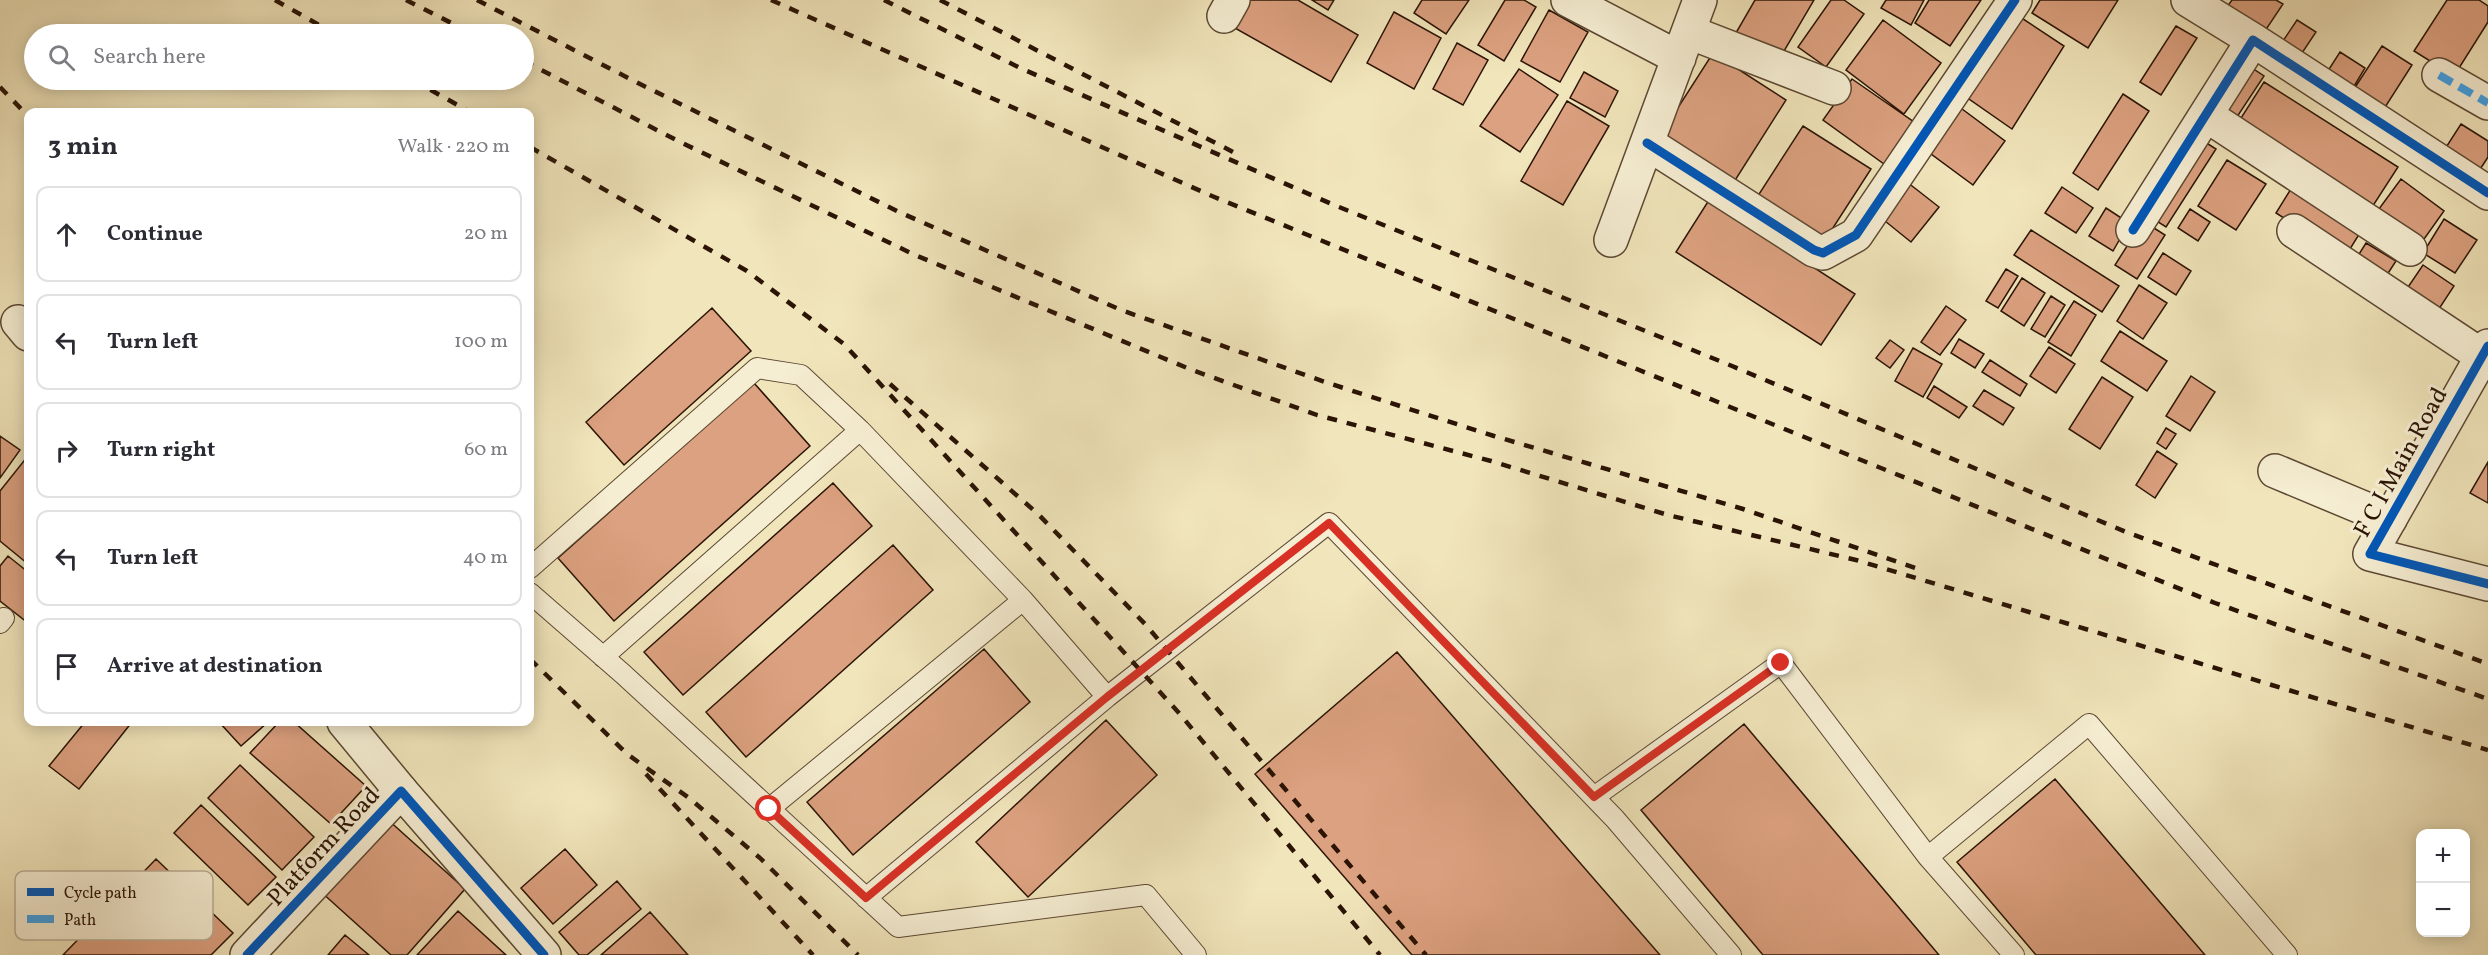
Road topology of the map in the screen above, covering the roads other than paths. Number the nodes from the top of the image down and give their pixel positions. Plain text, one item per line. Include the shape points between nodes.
1 (1568, 0) edge
2 (1701, 0) edge
3 (2015, 0) edge
4 (2188, 0) edge
5 (2253, 40) junction
6 (1684, 45) junction
7 (2439, 75) dead end
8 (1834, 88) dead end
9 (2488, 103) edge
10 (2206, 115) junction
11 (1647, 142) junction
12 (2488, 193) edge
13 (2133, 230) dead end
14 (2295, 231) dead end
15 (1611, 240) dead end
16 (2410, 249) dead end
17 (2485, 351) edge
18 (860, 430) junction
19 (2275, 471) dead end
20 (2390, 519) junction
21 (534, 564) edge
22 (2488, 584) edge
23 (534, 597) edge
24 (1023, 600) junction
25 (603, 657) junction
26 (1107, 697) junction
27 (347, 726) edge
28 (401, 791) junction
29 (1594, 797) junction
30 (769, 809) junction
31 (1928, 857) junction
32 (866, 898) junction
33 (247, 955) edge
34 (544, 955) edge
35 (1196, 955) edge
36 (1731, 955) edge
37 (2014, 955) edge
38 (2287, 955) edge

1 - 6 street
2 - 6 street
3 - 11 street via 1856,235 1823,253 1784,232
4 - 5 street
5 - 10 street
5 - 12 street
6 - 8 street
6 - 11 street
7 - 9 street
10 - 13 street
10 - 16 street
11 - 15 street
14 - 17 street
17 - 20 street, F C I Main Road
18 - 21 lane via 801,375 757,368
18 - 24 lane
18 - 25 lane
19 - 20 street
20 - 22 street, F C I Main Road via 2370,554
23 - 25 lane
24 - 26 lane
24 - 30 lane
25 - 30 lane
26 - 29 lane via 1329,523
26 - 32 lane
27 - 28 street
28 - 33 street, Platform Road
28 - 34 street, Platform Road
29 - 31 lane via 1781,663
29 - 36 lane
30 - 32 lane
31 - 37 lane
31 - 38 lane via 2089,724
32 - 35 lane via 898,927 1146,895

